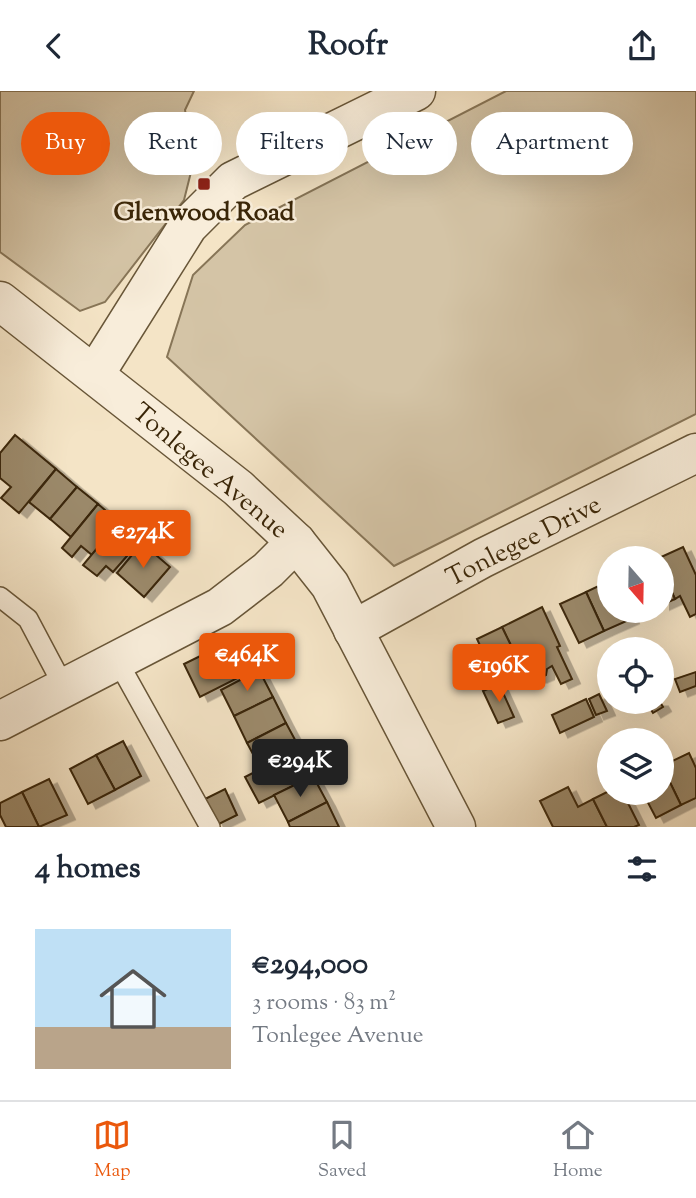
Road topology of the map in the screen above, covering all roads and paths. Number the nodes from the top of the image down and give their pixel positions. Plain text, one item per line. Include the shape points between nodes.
1 (416, 91) edge
2 (0, 301) edge
3 (94, 374) junction
4 (696, 453) edge
5 (296, 542) junction
6 (0, 597) edge
7 (353, 630) junction
8 (117, 660) junction
9 (64, 687) junction
10 (0, 721) edge
11 (210, 827) edge
12 (456, 827) edge

1 - 3 street via 233,181 188,226
2 - 3 street, Tonlegee Avenue
3 - 5 street, Tonlegee Avenue via 238,488
4 - 7 street, Tonlegee Drive via 483,558
5 - 7 street, Tonlegee Avenue via 330,585
5 - 8 street via 220,607
6 - 9 lane via 28,619
7 - 12 street, Tonlegee Avenue
8 - 9 street
8 - 11 lane
9 - 10 street

